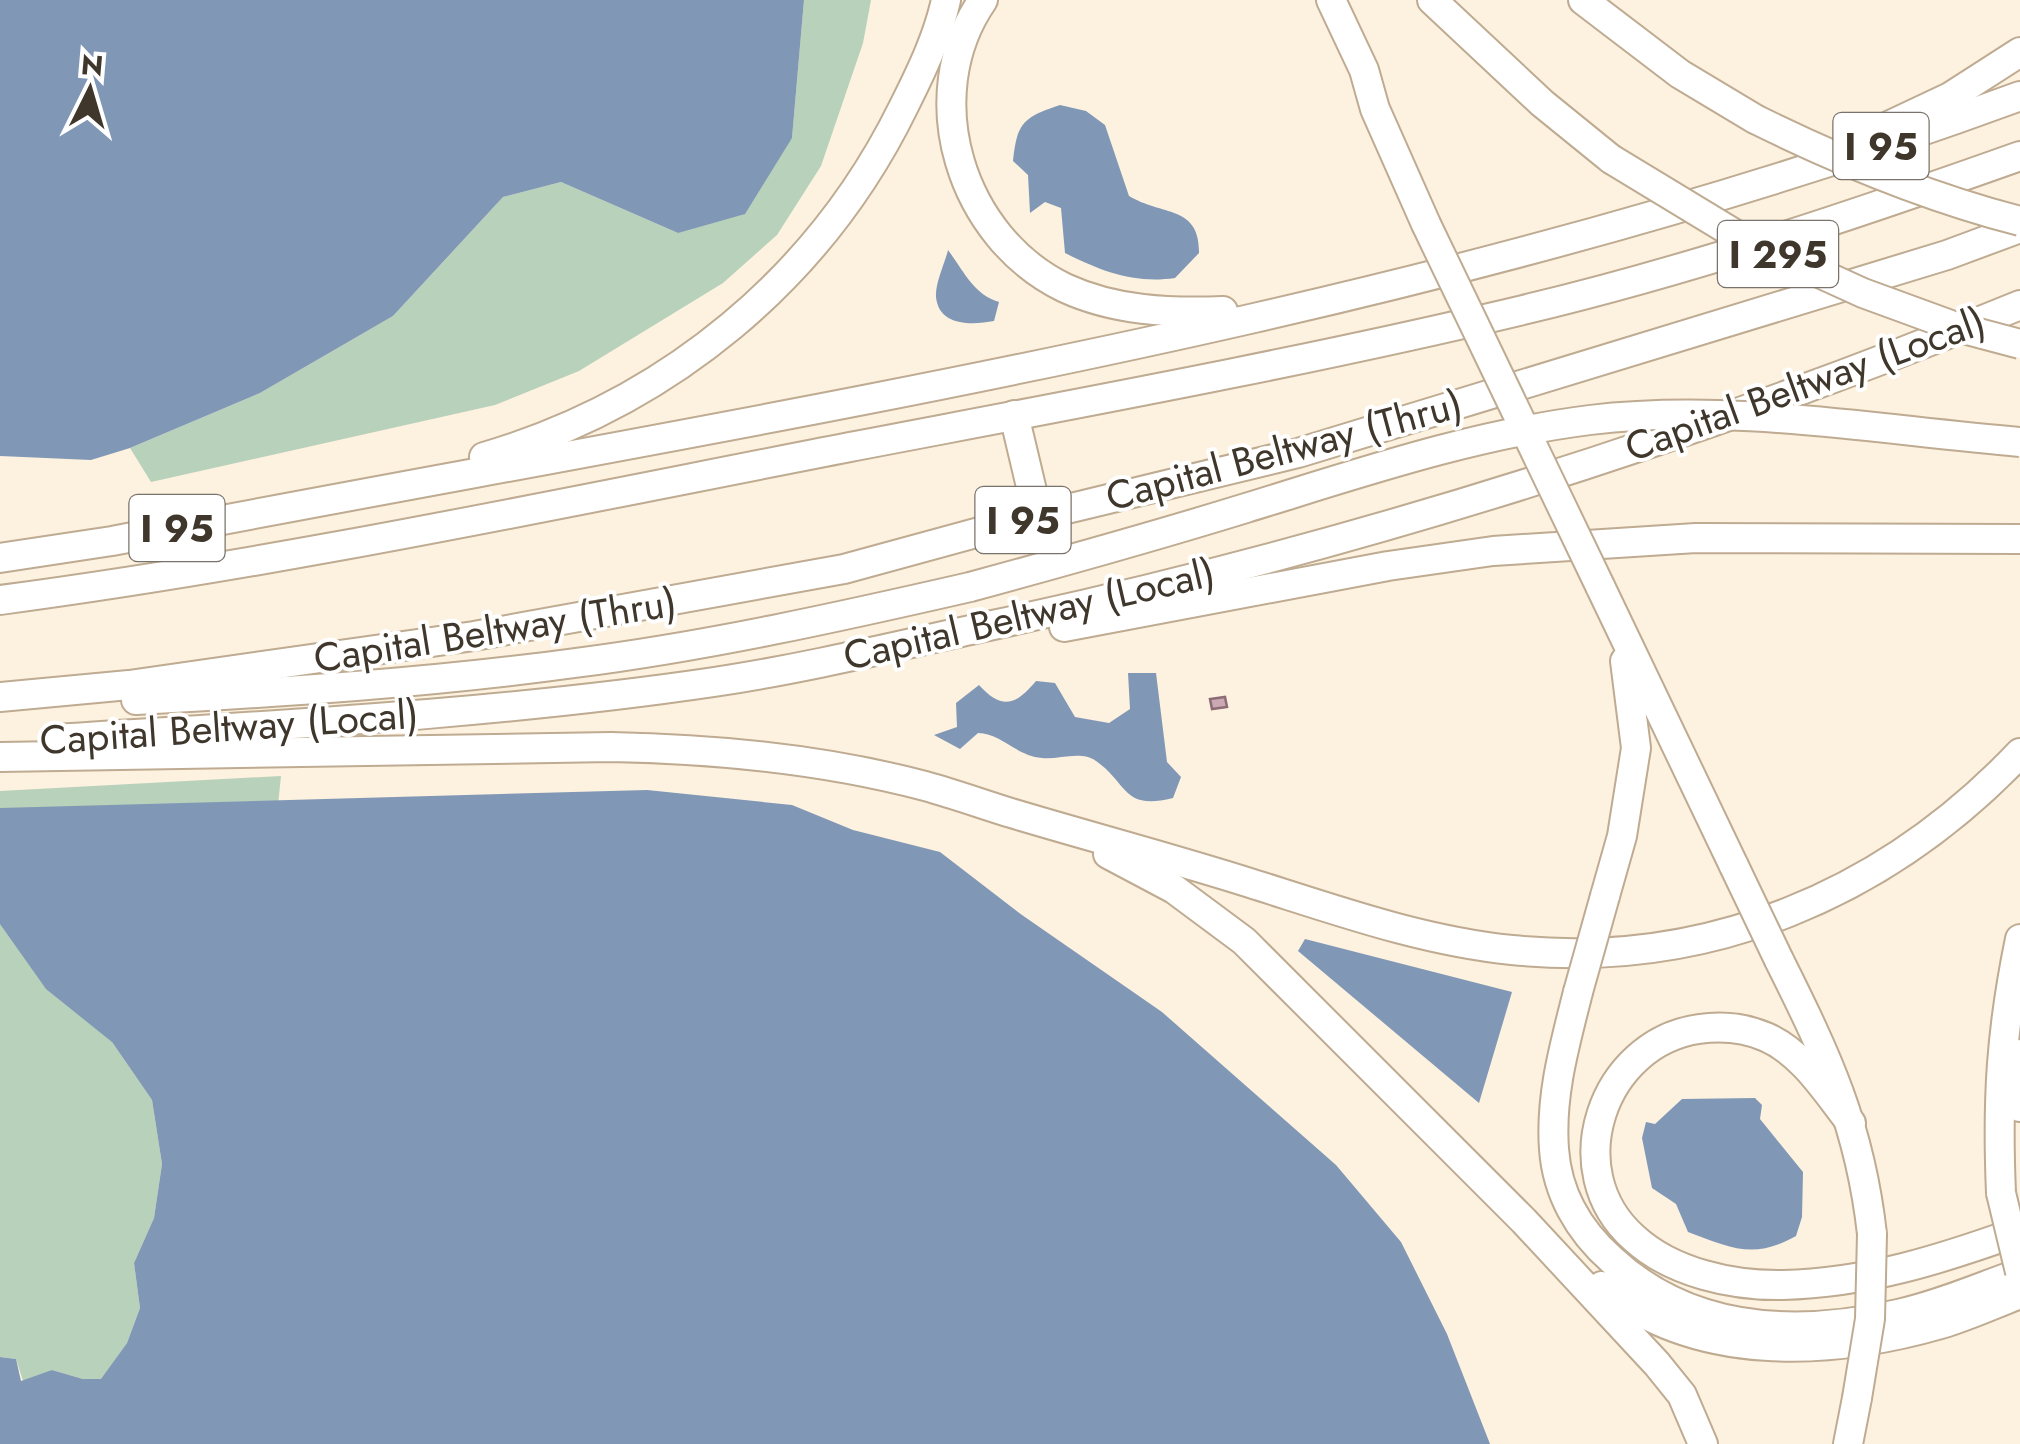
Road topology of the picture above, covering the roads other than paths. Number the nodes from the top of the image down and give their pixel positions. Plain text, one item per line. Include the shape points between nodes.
1 (946, 0) edge
2 (983, 0) edge
3 (1316, 0) edge
4 (1331, 0) edge
5 (1432, 0) edge
6 (1582, 0) edge
7 (2020, 52) edge
8 (2020, 96) edge
9 (1375, 109) junction
10 (2020, 156) edge
11 (1741, 190) junction
12 (2020, 225) edge
13 (1329, 301) junction
14 (2020, 305) edge
15 (1956, 327) junction
16 (2020, 335) edge
17 (2020, 344) edge
18 (1014, 416) junction
19 (2020, 442) edge
20 (353, 494) junction
21 (1038, 516) junction
22 (2020, 539) edge
23 (0, 558) edge
24 (0, 600) edge
25 (1621, 635) junction
26 (717, 682) junction
27 (0, 700) edge
28 (0, 742) edge
29 (2020, 752) edge
30 (0, 757) edge
31 (1010, 812) junction
32 (2020, 939) edge
33 (2020, 1029) edge
34 (2020, 1108) edge
35 (1851, 1123) junction
36 (1524, 1222) junction
37 (2020, 1231) edge
38 (2020, 1273) edge
39 (2020, 1294) edge
40 (1703, 1444) edge
41 (1848, 1444) edge

1 - 20 highway via 921,72 858,188 801,261 749,313 690,361 575,424 522,446
2 - 13 highway via 956,64 954,140 973,198 1024,262 1085,296 1148,310
3 - 9 highway
4 - 9 highway
5 - 15 highway, I 295, bridge via 1611,158 1738,236
6 - 12 highway, bridge via 1680,74 1754,119 1911,188
7 - 11 highway via 1924,110
8 - 11 highway, I 95
9 - 25 highway, bridge
10 - 18 highway, Capital Beltway (Thru) / I 95 via 1735,250 1527,309
11 - 13 highway, I 95
12 - 21 highway, Capital Beltway (Thru) / I 95 via 1947,255 1298,453
13 - 20 highway, I 95 via 808,412
14 - 26 highway, Capital Beltway (Local) / I 95 via 1614,454 1267,560
15 - 16 highway, bridge
15 - 17 highway, bridge
18 - 21 highway
18 - 24 highway, Capital Beltway (Thru) / I 95 via 270,559
19 - 27 highway, bridge via 1748,416 1593,420 1420,454 970,588 705,643 461,677 131,701
20 - 23 highway, I 95
21 - 27 highway, Capital Beltway (Thru) / I 95 via 844,568 547,624
22 - 26 highway via 1696,538 1493,550
25 - 35 highway, bridge
25 - 38 highway, bridge via 1636,748 1622,836 1554,1107 1561,1188 1580,1226 1637,1284 1667,1302 1758,1325 1898,1314
26 - 28 highway, Capital Beltway (Local) / I 95 via 442,712
29 - 31 highway via 1926,839 1790,913 1718,936 1575,953 1449,941
30 - 31 highway via 676,748 868,773
31 - 36 highway via 1136,867 1210,913
32 - 38 highway, bridge via 1998,1094 2001,1193
33 - 34 highway
35 - 37 highway via 1794,1055 1768,1038 1725,1028 1678,1032 1628,1065 1607,1094 1594,1150 1598,1181 1632,1237 1661,1259 1728,1280 1780,1285 1884,1275
35 - 41 highway, bridge via 1872,1234 1870,1319
36 - 39 highway via 1646,1315 1699,1336 1754,1345 1802,1347 1899,1334
36 - 40 highway via 1658,1364 1682,1395

